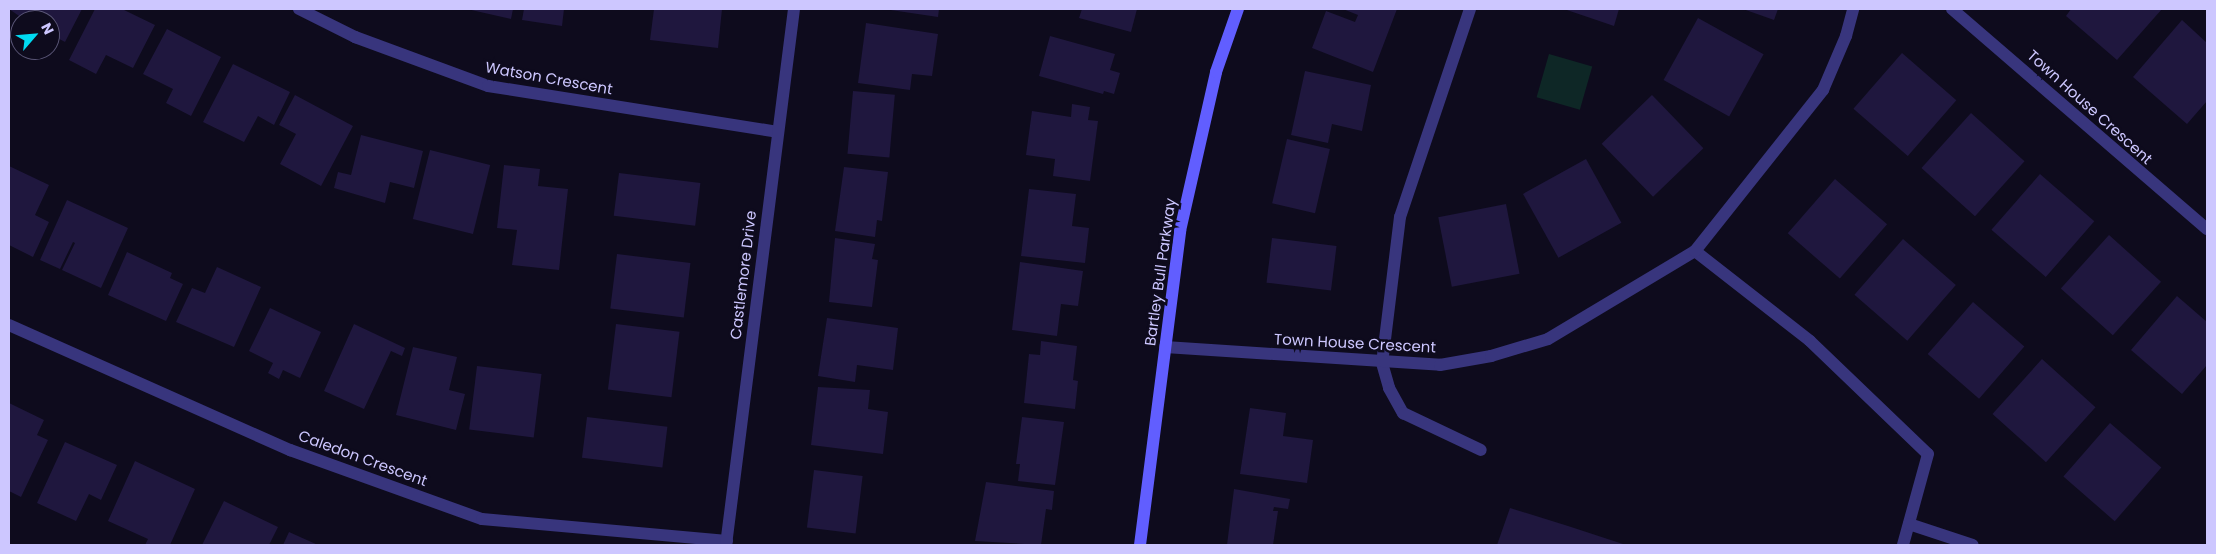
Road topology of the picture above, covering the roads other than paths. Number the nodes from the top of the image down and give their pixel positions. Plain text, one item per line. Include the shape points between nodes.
1 (298, 9) edge
2 (794, 9) edge
3 (1238, 9) edge
4 (1470, 9) edge
5 (1853, 9) edge
6 (1952, 9) edge
7 (777, 132) junction
8 (2207, 229) edge
9 (1695, 251) junction
10 (9, 325) edge
11 (1166, 347) junction
12 (1382, 363) junction
13 (1481, 450) dead end
14 (1909, 524) junction
15 (727, 543) edge
16 (1140, 545) edge
17 (1903, 545) edge
18 (1973, 545) edge

1 - 7 street, Watson Crescent via 355,37 488,86
2 - 7 street, Castlemore Drive
3 - 11 street, Bartley Bull Parkway via 1216,72 1180,231
4 - 12 street via 1400,217
5 - 9 street, Town House Crescent via 1823,90
6 - 8 street, Town House Crescent
7 - 15 street, Castlemore Drive
9 - 12 street, Town House Crescent via 1548,339 1491,356 1440,365
9 - 14 street via 1810,341 1928,454
10 - 15 street, Caledon Crescent via 290,450 482,519
11 - 12 street, Town House Crescent
11 - 16 street, Bartley Bull Parkway
12 - 13 street via 1389,388 1403,414
14 - 17 street
14 - 18 street

